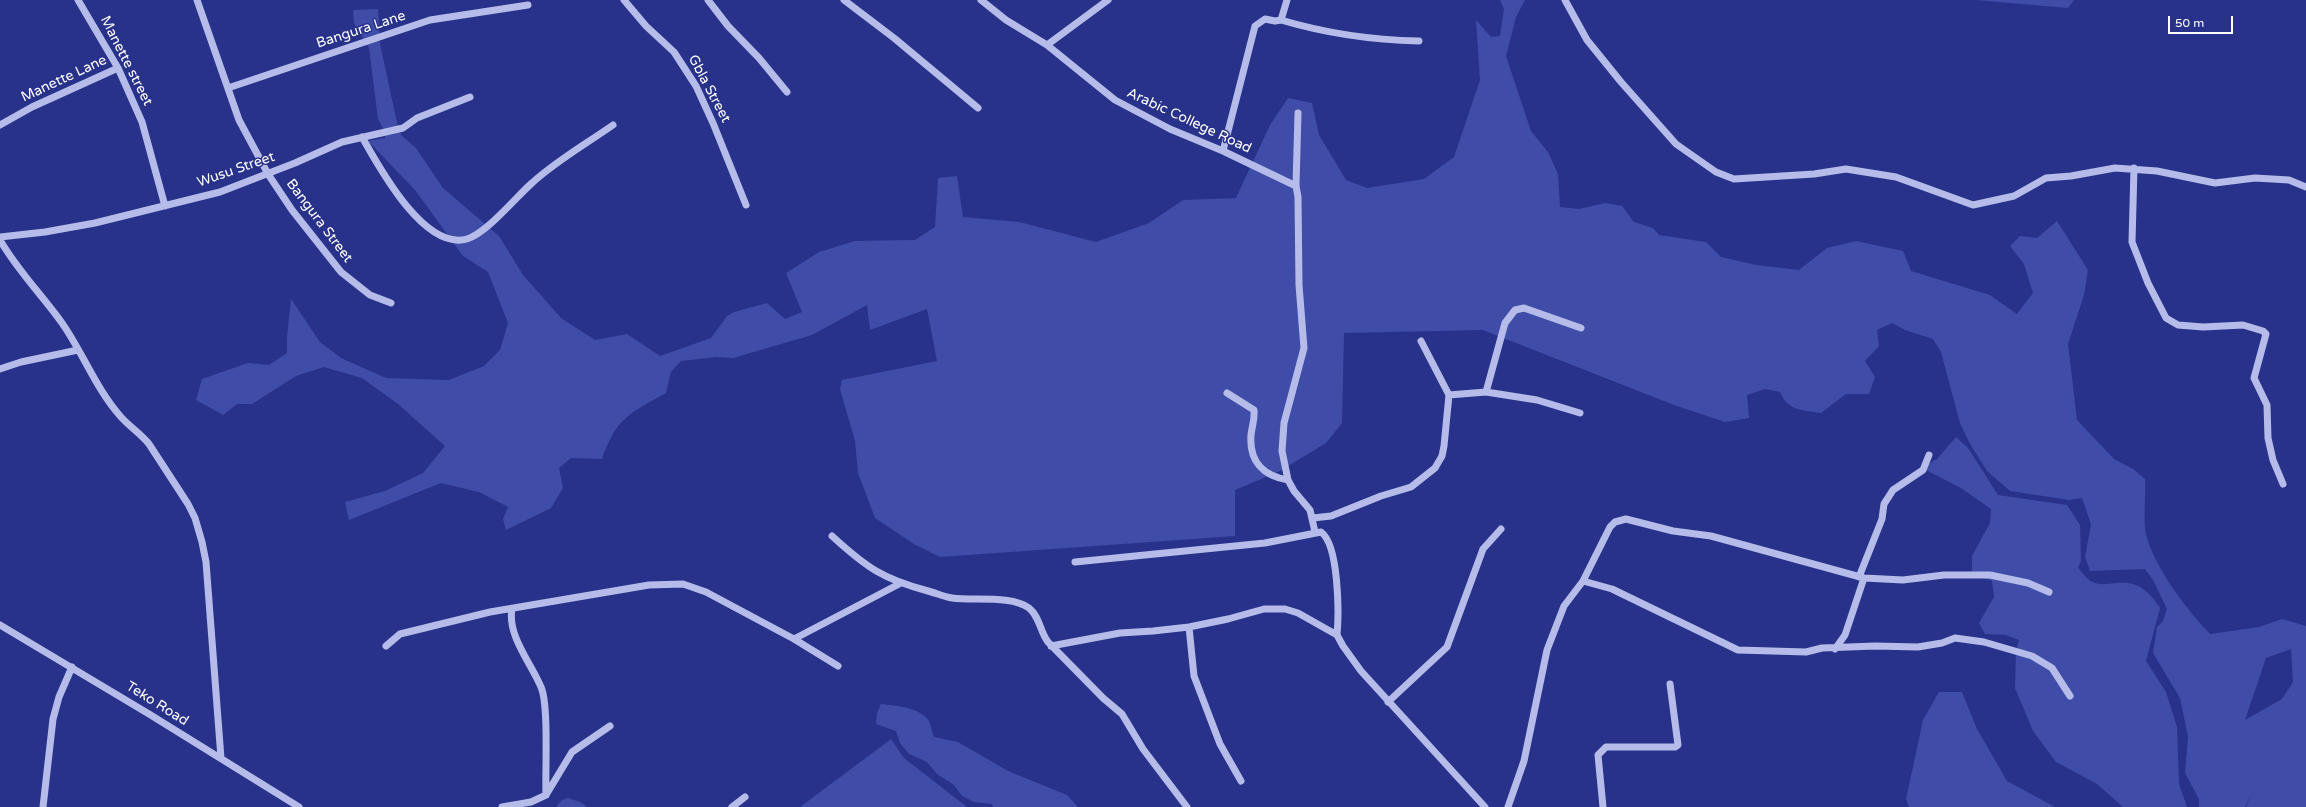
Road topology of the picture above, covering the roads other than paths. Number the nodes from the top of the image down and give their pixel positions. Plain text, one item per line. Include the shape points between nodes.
1 (78, 0) edge
2 (197, 0) edge
3 (624, 0) edge
4 (844, 0) edge
5 (981, 0) edge
6 (1108, 0) edge
7 (1287, 0) edge
8 (1565, 0) edge
9 (710, 1) edge
10 (528, 5) dead end
11 (1281, 20) junction
12 (1419, 41) dead end
13 (1047, 45) junction
14 (118, 68) junction
15 (228, 88) junction
16 (787, 92) dead end
17 (470, 97) dead end
18 (978, 108) dead end
19 (1298, 113) dead end
20 (0, 125) edge
21 (613, 125) dead end
22 (362, 137) junction
23 (1223, 151) junction
24 (2134, 168) junction
25 (268, 174) junction
26 (1296, 186) junction
27 (2306, 187) edge
28 (746, 205) dead end
29 (164, 206) junction
30 (0, 238) edge
31 (391, 303) dead end
32 (1581, 328) dead end
33 (1421, 341) dead end
34 (78, 350) junction
35 (0, 369) edge
36 (1486, 392) junction
37 (1227, 393) dead end
38 (1449, 394) junction
39 (1580, 413) dead end
40 (1929, 454) dead end
41 (1288, 480) junction
42 (2283, 484) dead end
43 (1312, 518) junction
44 (1501, 529) dead end
45 (1315, 532) junction
46 (832, 536) dead end
47 (1075, 562) dead end
48 (1862, 577) junction
49 (1583, 581) junction
50 (901, 583) junction
51 (2049, 592) dead end
52 (512, 609) junction
53 (0, 625) edge
54 (1189, 627) junction
55 (1337, 635) junction
56 (794, 639) junction
57 (386, 646) dead end
58 (1051, 646) junction
59 (1835, 649) junction
60 (838, 666) dead end
61 (72, 667) junction
62 (1670, 684) dead end
63 (2070, 696) dead end
64 (1388, 702) junction
65 (610, 726) dead end
66 (220, 758) junction
67 (1241, 781) dead end
68 (546, 794) junction
69 (745, 796) dead end
70 (43, 807) edge
71 (299, 807) edge
72 (502, 807) edge
73 (732, 807) edge
74 (1187, 807) edge
75 (1485, 807) edge
76 (1508, 807) edge
77 (1603, 807) edge

1 - 14 street, Manette street
2 - 15 street, Bangura Street
3 - 28 street, Gbla Street via 646,26 674,52 696,86
4 - 18 street
5 - 13 street, Arabic College Road via 1006,20
6 - 13 street
7 - 11 street
8 - 24 street via 1587,40 1676,144 1716,172 1734,179 1768,178 1846,169 1896,177 1973,205 2014,196 2046,178 2115,168
9 - 16 street via 728,26
10 - 15 street, Bangura Lane via 430,20
11 - 12 street via 1321,32 1377,40
11 - 23 street via 1265,19 1255,26
13 - 23 street, Arabic College Road via 1115,100 1170,129
14 - 20 street, Manette Lane via 32,107
14 - 29 street, Manette street via 142,122
15 - 25 street, Bangura Street via 239,120
17 - 22 street, Wusu Street via 417,118 403,128
19 - 26 street
21 - 22 street via 545,172 507,210 480,231 469,239 457,240 443,237 425,224 389,185
22 - 25 street, Wusu Street via 335,144
23 - 26 street, Arabic College Road
24 - 27 street via 2215,183 2255,178 2289,180
24 - 42 street via 2132,242 2148,283 2166,318 2178,325 2243,325 2266,334 2254,378 2267,405 2268,438 2273,460
25 - 29 street, Wusu Street via 220,192
25 - 31 street, Bangura Street via 292,210 341,272 370,295
26 - 41 street via 1304,348 1284,423 1282,451
29 - 30 street, Wusu Street via 45,232
30 - 34 street via 11,259 62,324
32 - 36 street via 1524,308 1514,310 1505,323
33 - 38 street
34 - 35 street
34 - 66 street via 120,417 149,444 195,518 206,562
36 - 38 street
36 - 39 street via 1536,400
37 - 41 street via 1254,410 1252,455 1260,469 1275,478
38 - 43 street via 1442,456 1428,476 1411,487 1331,516
40 - 48 street via 1923,470 1893,490 1884,504 1882,519
41 - 43 street via 1310,510
43 - 45 street
44 - 64 street via 1483,549 1447,647
45 - 47 street via 1265,543
45 - 55 street via 1326,535 1332,548 1339,620
46 - 50 street via 875,571
48 - 49 street via 1711,536 1673,531 1626,519 1615,522 1610,527
48 - 51 street via 1902,580 1944,575 1990,575 2028,583
48 - 59 street via 1844,635
49 - 59 street via 1612,589 1738,650 1806,652 1822,648
49 - 76 street via 1564,606 1547,650 1524,761
50 - 56 street
50 - 58 street via 949,597 1020,603 1035,614 1043,636
52 - 56 street via 649,585 683,584 696,587
52 - 57 street via 400,634
52 - 68 street via 510,620 515,638 526,654 544,696
53 - 61 street, Teko Road
54 - 55 street via 1264,609 1285,609 1298,613
54 - 58 street via 1120,633
54 - 67 street via 1197,684 1220,744
55 - 64 street via 1361,671
56 - 60 street
58 - 74 street via 1122,714 1143,749
59 - 63 street via 1874,646 1918,647 1955,638 1984,642 2032,656 2046,664 2052,668
61 - 66 street, Teko Road
61 - 70 street via 53,719
62 - 77 street via 1678,744 1675,747 1606,747 1602,750 1598,755
64 - 75 street
65 - 68 street via 572,752
66 - 71 street, Teko Road
68 - 72 street via 531,802
69 - 73 street

